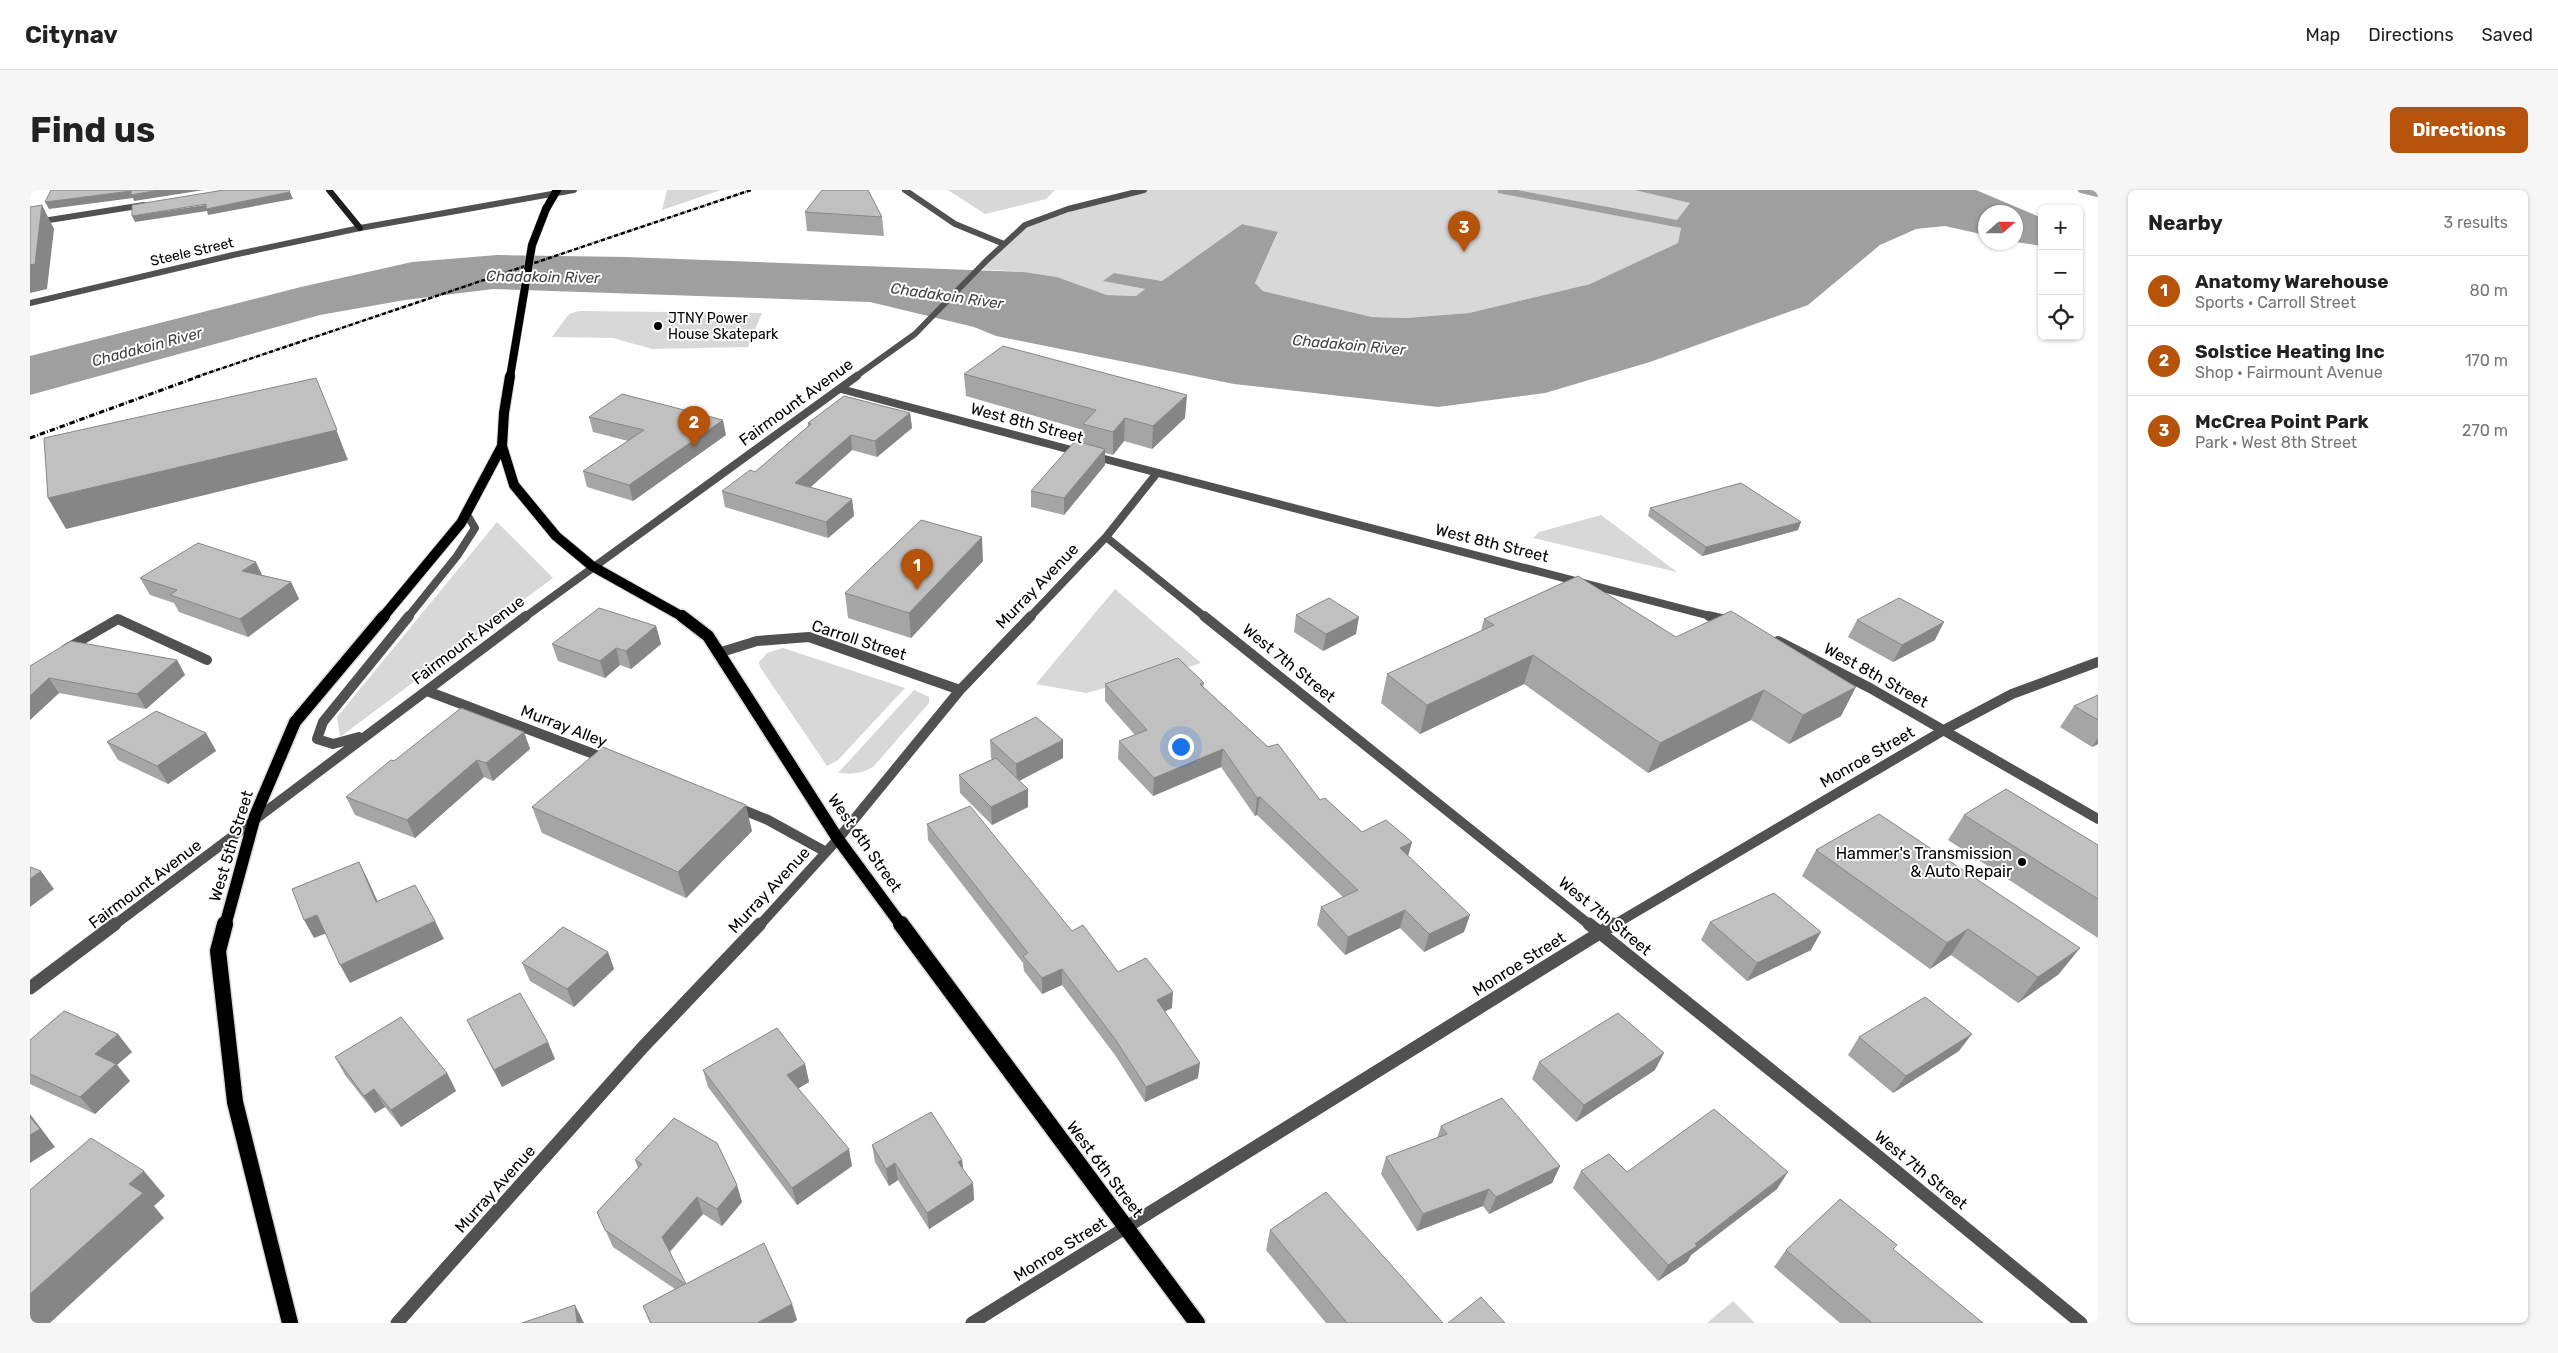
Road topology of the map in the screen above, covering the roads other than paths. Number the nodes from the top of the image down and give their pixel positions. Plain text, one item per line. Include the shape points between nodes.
1 (329, 190) edge
2 (574, 190) edge
3 (905, 190) edge
4 (1144, 190) edge
5 (556, 192) edge
6 (148, 204) edge
7 (30, 223) edge
8 (360, 228) junction
9 (1004, 244) junction
10 (30, 304) edge
11 (841, 389) junction
12 (502, 446) junction
13 (1157, 473) junction
14 (466, 513) junction
15 (1106, 537) junction
16 (592, 566) junction
17 (1741, 626) edge
18 (1765, 636) edge
19 (718, 653) junction
20 (54, 655) edge
21 (207, 660) dead end
22 (2098, 662) edge
23 (960, 690) junction
24 (427, 691) junction
25 (1944, 730) junction
26 (373, 731) junction
27 (619, 764) edge
28 (722, 802) edge
29 (2098, 819) edge
30 (253, 822) junction
31 (838, 839) junction
32 (826, 852) junction
33 (1600, 933) junction
34 (30, 988) edge
35 (1127, 1226) junction
36 (290, 1323) edge
37 (397, 1323) edge
38 (972, 1323) edge
39 (1197, 1323) edge
40 (2081, 1323) edge

1 - 8 street
2 - 5 street, Steele Street
3 - 9 street via 955,224
4 - 9 street via 1039,219 1025,225
5 - 8 street, Steele Street
5 - 12 main road, West 6th Street, bridge via 532,245 504,413
6 - 7 street
8 - 10 street, Steele Street
9 - 11 street, Fairmount Avenue via 915,334
11 - 13 street, West 8th Street
11 - 16 street, Fairmount Avenue
12 - 14 main road, West 5th Street
12 - 16 main road, West 6th Street via 514,485 556,536
13 - 15 street, Murray Avenue
13 - 17 street, West 8th Street via 1707,614
14 - 26 street via 475,528 457,556 323,722 318,739 326,745 336,745
14 - 30 main road, West 5th Street via 414,581 295,722
15 - 23 street, Murray Avenue
15 - 33 street, West 7th Street
16 - 19 main road, West 6th Street via 676,611 708,636
16 - 24 street, Fairmount Avenue
18 - 25 street, West 8th Street via 1854,679
19 - 23 street, Carroll Street via 758,641 808,637
19 - 31 main road, West 6th Street
20 - 21 street via 118,619
22 - 25 street, Monroe Street via 2012,694
23 - 31 street, Murray Avenue
24 - 26 street, Fairmount Avenue
24 - 27 street, Murray Alley
25 - 29 street, West 8th Street
25 - 33 street, Monroe Street
26 - 30 street, Fairmount Avenue
28 - 32 street via 768,820
30 - 34 street, Fairmount Avenue
30 - 36 main road, West 5th Street via 218,951 235,1102
31 - 32 street, Murray Avenue
31 - 35 main road, West 6th Street
32 - 37 street, Murray Avenue via 711,978 643,1046
33 - 35 street, Monroe Street
33 - 40 street, West 7th Street
35 - 38 street, Monroe Street
35 - 39 main road, West 6th Street

